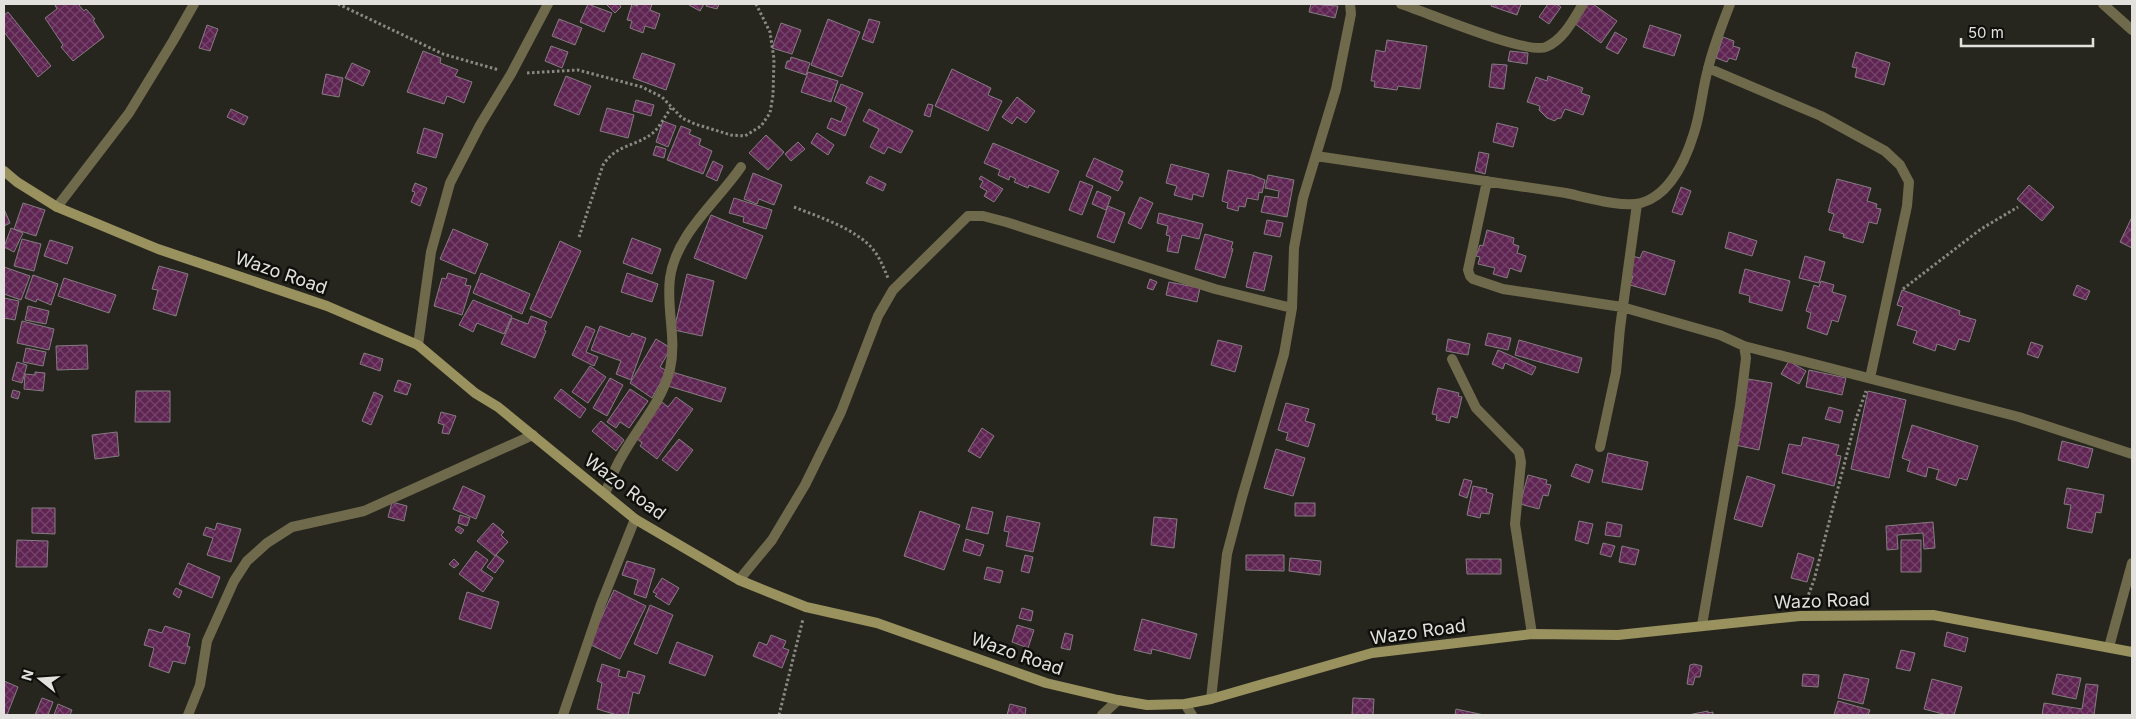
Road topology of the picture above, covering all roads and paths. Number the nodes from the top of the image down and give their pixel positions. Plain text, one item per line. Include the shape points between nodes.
1 (194, 4) edge
2 (338, 4) edge
3 (548, 4) edge
4 (756, 4) edge
5 (1350, 4) edge
6 (1401, 4) edge
7 (1582, 4) edge
8 (1730, 4) edge
9 (2104, 4) edge
10 (1413, 6) edge
11 (2132, 30) edge
12 (1708, 68) junction
13 (511, 74) junction
14 (671, 108) junction
15 (1316, 156) junction
16 (741, 167) dead end
17 (4, 171) edge
18 (1487, 182) junction
19 (1637, 204) junction
20 (57, 206) junction
21 (794, 207) dead end
22 (2018, 207) dead end
23 (579, 237) dead end
24 (893, 290) junction
25 (1886, 305) junction
26 (1622, 307) junction
27 (1292, 308) junction
28 (418, 345) junction
29 (1744, 346) junction
30 (1452, 359) dead end
31 (1870, 378) junction
32 (532, 435) junction
33 (1600, 447) dead end
34 (2132, 454) edge
35 (605, 494) junction
36 (635, 519) junction
37 (2132, 563) edge
38 (739, 580) junction
39 (806, 607) junction
40 (1800, 616) junction
41 (1702, 625) junction
42 (1532, 634) junction
43 (2109, 647) junction
44 (2132, 652) edge
45 (1211, 699) junction
46 (1118, 700) junction
47 (1185, 704) junction
48 (188, 715) edge
49 (563, 715) edge
50 (779, 715) edge
51 (1102, 715) edge
52 (1192, 715) edge

1 - 20 street via 129,113
2 - 13 path via 443,54
3 - 13 street
4 - 14 path via 770,32 774,59 770,113 761,126 746,136 731,134 695,124
5 - 15 street via 1351,14 1336,89
6 - 10 street
7 - 10 street via 1557,41 1544,48 1530,48 1461,26
8 - 12 street
9 - 11 street
12 - 19 street via 1695,132 1681,164 1660,194
12 - 25 street via 1821,116 1885,151 1900,165 1909,182 1907,206
13 - 14 path via 578,70 642,87 662,97
13 - 28 street via 480,124 450,183 431,252
14 - 23 path via 654,131 610,155 603,165
15 - 18 street
15 - 27 street via 1303,198 1294,248
16 - 35 street via 691,230 678,254 670,277 674,341 670,369 655,406 621,457
17 - 20 main road, Wazo Road
18 - 19 street
18 - 26 street via 1468,270 1470,276 1483,284 1503,289
19 - 26 street
20 - 28 main road, Wazo Road via 158,249 327,306
21 - 24 path via 837,224 868,244 881,261
22 - 25 path via 1982,229
24 - 27 street via 959,224 968,216 975,215 1215,289
24 - 38 street via 878,316 841,412 805,484 772,540
25 - 31 street
26 - 29 street via 1720,335
26 - 33 street via 1616,372
27 - 45 street via 1284,354 1227,554
28 - 32 main road, Wazo Road via 474,393 498,407
29 - 31 street
29 - 41 street via 1746,358 1740,406
30 - 42 street via 1476,408 1519,452 1521,462 1515,524
31 - 34 street via 2020,417
31 - 40 path via 1856,418 1814,580
32 - 35 main road, Wazo Road
32 - 48 street via 364,511 292,527 267,543 248,561 234,581 207,641 200,684
35 - 36 main road, Wazo Road
36 - 38 main road, Wazo Road
36 - 49 street via 601,604
37 - 43 street
38 - 39 main road, Wazo Road
39 - 46 main road, Wazo Road via 877,623 1046,683
39 - 50 path
40 - 41 main road, Wazo Road
40 - 43 main road, Wazo Road via 1933,614
41 - 42 main road, Wazo Road via 1618,634
42 - 45 main road, Wazo Road via 1372,654
43 - 44 main road, Wazo Road
45 - 47 main road, Wazo Road
46 - 47 main road, Wazo Road via 1147,705
46 - 51 street
47 - 52 street

